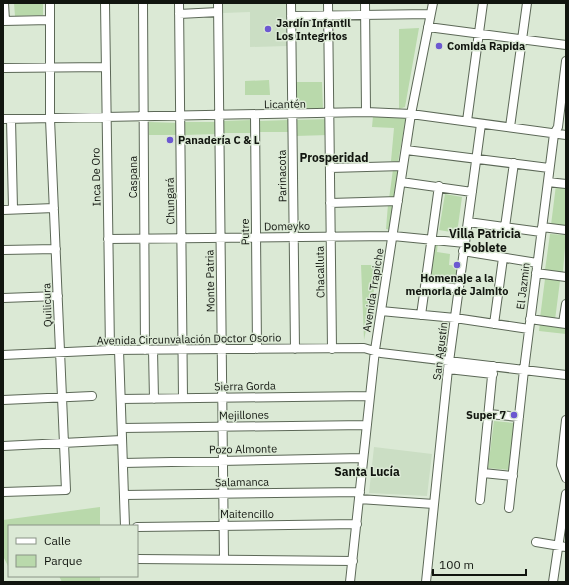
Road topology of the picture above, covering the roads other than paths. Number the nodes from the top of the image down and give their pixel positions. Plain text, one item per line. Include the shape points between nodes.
1 (4, 3) edge
2 (50, 3) edge
3 (105, 3) edge
4 (143, 3) edge
5 (179, 3) edge
6 (218, 3) edge
7 (291, 3) edge
8 (328, 3) edge
9 (365, 3) edge
10 (432, 3) edge
11 (483, 3) edge
12 (527, 3) edge
13 (218, 12) junction
14 (179, 14) junction
15 (430, 14) junction
16 (365, 15) junction
17 (291, 16) junction
18 (328, 16) junction
19 (50, 20) junction
20 (4, 21) edge
21 (428, 27) junction
22 (479, 34) junction
23 (522, 39) junction
24 (566, 45) edge
25 (566, 61) edge
26 (51, 67) junction
27 (106, 67) junction
28 (3, 68) edge
29 (366, 112) junction
30 (292, 114) junction
31 (329, 114) junction
32 (411, 114) junction
33 (255, 115) junction
34 (180, 116) junction
35 (219, 116) junction
36 (144, 117) junction
37 (106, 118) junction
38 (7, 119) edge
39 (50, 119) junction
40 (467, 122) junction
41 (481, 124) junction
42 (510, 128) junction
43 (554, 134) junction
44 (566, 135) edge
45 (406, 150) junction
46 (476, 159) junction
47 (514, 163) junction
48 (403, 166) junction
49 (330, 168) junction
50 (550, 168) junction
51 (401, 182) junction
52 (548, 182) junction
53 (566, 184) edge
54 (439, 186) junction
55 (472, 192) junction
56 (398, 202) junction
57 (330, 203) junction
58 (54, 208) junction
59 (3, 210) edge
60 (13, 210) junction
61 (468, 222) junction
62 (505, 227) junction
63 (542, 230) junction
64 (566, 230) edge
65 (331, 236) junction
66 (393, 236) junction
67 (256, 237) junction
68 (294, 237) junction
69 (182, 238) junction
70 (221, 238) junction
71 (144, 239) junction
72 (108, 240) junction
73 (431, 240) junction
74 (464, 247) junction
75 (56, 249) junction
76 (3, 250) edge
77 (503, 258) junction
78 (538, 262) junction
79 (536, 273) junction
80 (566, 277) edge
81 (426, 284) junction
82 (459, 289) junction
83 (58, 296) junction
84 (3, 298) edge
85 (566, 304) edge
86 (381, 311) junction
87 (421, 315) junction
88 (455, 318) junction
89 (530, 319) junction
90 (565, 323) edge
91 (494, 324) junction
92 (529, 329) junction
93 (332, 348) junction
94 (258, 349) junction
95 (295, 349) junction
96 (110, 350) junction
97 (119, 350) junction
98 (149, 350) junction
99 (183, 350) junction
100 (222, 350) junction
101 (375, 350) junction
102 (60, 352) junction
103 (3, 355) edge
104 (448, 365) junction
105 (493, 370) junction
106 (524, 370) junction
107 (566, 375) edge
108 (92, 396) dead end
109 (370, 396) junction
110 (62, 398) junction
111 (183, 398) junction
112 (222, 398) junction
113 (121, 399) junction
114 (154, 399) junction
115 (3, 400) edge
116 (489, 414) junction
117 (519, 417) junction
118 (566, 420) edge
119 (367, 425) junction
120 (222, 427) junction
121 (122, 428) junction
122 (122, 440) junction
123 (64, 443) junction
124 (3, 446) edge
125 (364, 458) junction
126 (223, 460) junction
127 (123, 463) junction
128 (564, 465) edge
129 (483, 473) junction
130 (513, 476) junction
131 (566, 478) edge
132 (3, 492) edge
133 (223, 494) junction
134 (566, 494) edge
135 (124, 495) junction
136 (360, 496) junction
137 (480, 500) dead end
138 (434, 504) junction
139 (509, 508) dead end
140 (356, 524) junction
141 (125, 525) edge
142 (223, 525) junction
143 (138, 527) edge
144 (536, 542) dead end
145 (562, 546) edge
146 (224, 558) junction
147 (138, 559) edge
148 (353, 561) junction
149 (350, 582) edge
150 (426, 582) edge
151 (553, 582) edge

1 - 20 street
2 - 19 street, Quilicura
3 - 27 street, Inca De Oro
4 - 36 street, Caspana
5 - 14 street, Chungará
6 - 13 street, Monte Patria
7 - 17 street, Parinacota
8 - 18 street, Chacalluta
9 - 16 street
10 - 15 street, Avenida Trapiche
11 - 22 street
12 - 23 street
13 - 14 street
13 - 35 street, Monte Patria
14 - 34 street, Chungará
15 - 16 street
15 - 21 street, Avenida Trapiche
16 - 18 street
16 - 29 street
17 - 18 street
17 - 30 street, Parinacota
18 - 31 street, Chacalluta
19 - 20 street
19 - 26 street, Quilicura
21 - 22 street
21 - 32 street, Avenida Trapiche
22 - 23 street
22 - 40 street
23 - 24 street
23 - 42 street
25 - 43 street, El Jazmin via 558,127
26 - 27 street
26 - 28 street
26 - 39 street, Quilicura
27 - 37 street, Inca De Oro
29 - 31 street, Licantén
29 - 32 street, Licantén
30 - 31 street, Licantén
30 - 33 street, Licantén
30 - 68 street, Parinacota
31 - 49 street, Chacalluta
32 - 40 street, Licantén
32 - 45 street, Avenida Trapiche
33 - 35 street, Licantén
33 - 67 street, Putre
34 - 35 street, Licantén
34 - 36 street, Licantén
34 - 69 street, Chungará
35 - 70 street, Monte Patria
36 - 37 street, Licantén
36 - 71 street, Caspana
37 - 39 street, Licantén
37 - 72 street, Inca De Oro
38 - 39 street, Licantén
38 - 60 street
39 - 58 street, Quilicura
40 - 41 street, Licantén
41 - 42 street, Licantén
41 - 46 street, San Agustín
42 - 43 street, Licantén
43 - 44 street, Licantén
43 - 50 street, El Jazmin
45 - 46 street
45 - 48 street, Avenida Trapiche
46 - 47 street
46 - 55 street, San Agustín
47 - 50 street
47 - 62 street
48 - 49 street
48 - 51 street, Avenida Trapiche
49 - 57 street, Chacalluta
50 - 52 street, El Jazmin
51 - 54 street
51 - 56 street, Avenida Trapiche
52 - 53 street
52 - 63 street, El Jazmin
54 - 55 street
54 - 73 street
55 - 61 street, San Agustín
56 - 57 street
56 - 66 street, Avenida Trapiche
57 - 65 street, Chacalluta
58 - 60 street
58 - 75 street, Quilicura
59 - 60 street
61 - 62 street
61 - 74 street, San Agustín
62 - 63 street
63 - 64 street
63 - 78 street, El Jazmin
65 - 66 street, Domeyko
65 - 68 street, Domeyko
65 - 93 street, Chacalluta
66 - 73 street, Domeyko
66 - 86 street, Avenida Trapiche
67 - 68 street, Domeyko
67 - 70 street, Domeyko
67 - 94 street, Putre
68 - 95 street, Parinacota
69 - 70 street, Domeyko
69 - 71 street, Domeyko
69 - 99 street, Chungará
70 - 100 street, Monte Patria
71 - 72 street, Domeyko
71 - 98 street, Caspana
72 - 96 street, Inca De Oro
73 - 74 street, Domeyko
73 - 81 street
74 - 77 street, Domeyko
74 - 82 street, San Agustín
75 - 76 street
75 - 83 street, Quilicura
77 - 78 street, Domeyko
77 - 91 street
78 - 79 street, El Jazmin
79 - 80 street
79 - 89 street, El Jazmin
81 - 82 street
81 - 87 street
82 - 88 street, San Agustín
83 - 84 street
83 - 102 street, Quilicura
85 - 90 street
86 - 87 street
86 - 101 street, Avenida Trapiche
87 - 88 street
88 - 91 street
88 - 104 street, San Agustín
89 - 90 street
89 - 92 street, El Jazmin
91 - 92 street
92 - 106 street, El Jazmin
93 - 95 street, Avenida Circunvalación Doctor Osorio
93 - 101 street, Avenida Circunvalación Doctor Osorio
94 - 95 street, Avenida Circunvalación Doctor Osorio
94 - 100 street, Avenida Circunvalación Doctor Osorio
96 - 97 street, Avenida Circunvalación Doctor Osorio
96 - 102 street, Avenida Circunvalación Doctor Osorio
97 - 98 street, Avenida Circunvalación Doctor Osorio
97 - 113 street
98 - 99 street, Avenida Circunvalación Doctor Osorio
98 - 114 street, Caspana
99 - 100 street, Avenida Circunvalación Doctor Osorio
99 - 111 street, Chungará
100 - 112 street, Monte Patria
101 - 104 street, Avenida Circunvalación Doctor Osorio
101 - 109 street, Avenida Trapiche
102 - 103 street, Avenida Circunvalación Doctor Osorio
102 - 110 street, Quilicura
104 - 105 street, Avenida Circunvalación Doctor Osorio
104 - 138 street, San Agustín
105 - 106 street, Avenida Circunvalación Doctor Osorio
105 - 116 street
106 - 107 street, Avenida Circunvalación Doctor Osorio
106 - 117 street, El Jazmin
108 - 110 street
109 - 112 street, Sierra Gorda
109 - 119 street, Avenida Trapiche
110 - 115 street
110 - 123 street, Quilicura
111 - 112 street, Sierra Gorda
111 - 114 street, Sierra Gorda
112 - 120 street, Monte Patria
113 - 114 street, Sierra Gorda
113 - 121 street
116 - 117 street
116 - 129 street
117 - 130 street, El Jazmin
118 - 128 street
119 - 120 street, Mejillones
119 - 125 street, Avenida Trapiche
120 - 121 street, Mejillones
120 - 126 street, Monte Patria
121 - 122 street
122 - 123 street
122 - 127 street
123 - 124 street
123 - 132 street, Quilicura via 66,490
125 - 126 street, Pozo Almonte
125 - 136 street, Avenida Trapiche
126 - 127 street, Pozo Almonte
126 - 133 street, Monte Patria
127 - 135 street
128 - 131 street
129 - 130 street
129 - 137 street
130 - 139 street, El Jazmin
133 - 135 street, Salamanca
133 - 136 street, Salamanca
133 - 142 street, Monte Patria
134 - 145 street
135 - 141 street
136 - 138 street, Salamanca
136 - 140 street, Avenida Trapiche
138 - 150 street, San Agustín
140 - 142 street, Maitencillo
140 - 148 street, Avenida Trapiche
142 - 143 street, Maitencillo
142 - 146 street, Monte Patria
144 - 145 street
145 - 151 street
146 - 147 street
146 - 148 street
148 - 149 street, Avenida Trapiche

